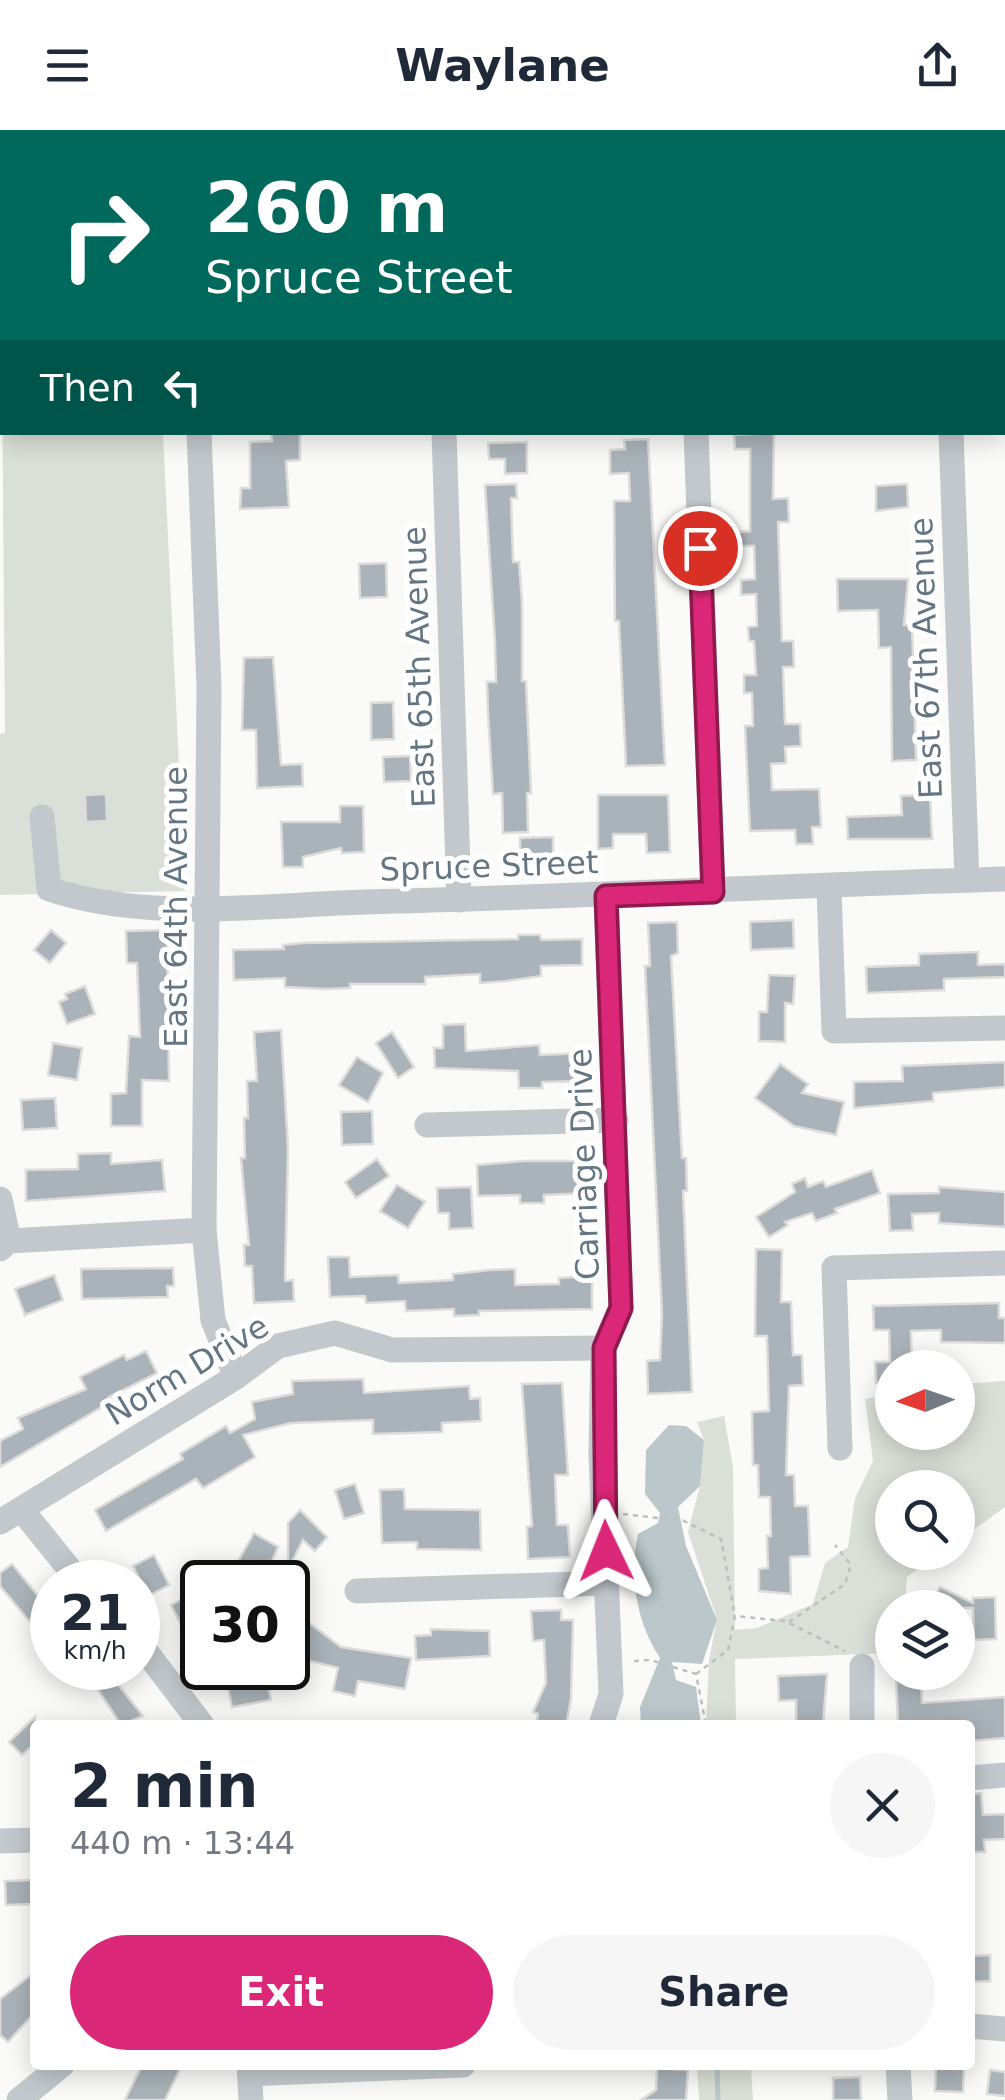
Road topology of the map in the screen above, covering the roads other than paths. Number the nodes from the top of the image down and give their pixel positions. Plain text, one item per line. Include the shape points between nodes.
1 (199, 435) edge
2 (444, 435) edge
3 (696, 435) edge
4 (950, 435) edge
5 (42, 818) dead end
6 (1005, 879) edge
7 (967, 880) junction
8 (830, 888) junction
9 (713, 892) junction
10 (606, 896) junction
11 (459, 900) junction
12 (210, 906) junction
13 (1005, 1028) edge
14 (616, 1120) junction
15 (426, 1125) dead end
16 (0, 1199) edge
17 (204, 1230) junction
18 (5, 1245) edge
19 (1005, 1263) edge
20 (604, 1348) junction
21 (236, 1378) junction
22 (840, 1448) dead end
23 (10, 1516) edge
24 (57, 1560) edge
25 (607, 1584) junction
26 (356, 1591) dead end
27 (862, 1666) road end
28 (160, 1670) edge
29 (198, 1720) edge
30 (603, 1720) edge
31 (862, 1720) edge
32 (1005, 1775) edge
33 (975, 1778) edge
34 (30, 1840) edge
35 (0, 1841) edge
36 (975, 2026) edge
37 (1005, 2029) edge
38 (56, 2070) edge
39 (349, 2070) edge
40 (898, 2070) edge
41 (250, 2080) edge
42 (19, 2100) edge
43 (900, 2100) edge

1 - 12 street, East 64th Avenue
2 - 11 street, East 65th Avenue
3 - 9 street
4 - 7 street, East 67th Avenue
5 - 12 street, Spruce Street via 50,889 93,904
6 - 7 street, Spruce Street
7 - 8 street, Spruce Street
8 - 9 street, Spruce Street
8 - 13 street via 834,1031
9 - 10 street, Spruce Street
10 - 11 street, Spruce Street
10 - 14 street, Carriage Drive
11 - 12 street, Spruce Street
12 - 17 street, East 64th Avenue
14 - 15 street
14 - 20 street, Carriage Drive via 621,1308
16 - 18 street
17 - 18 street
17 - 21 street, East 64th Avenue via 213,1320
19 - 22 street via 834,1268
20 - 21 street, Norm Drive via 392,1350 335,1333 278,1346
20 - 25 street, Carriage Drive
21 - 23 street, Norm Drive
23 - 24 street
25 - 26 street
25 - 30 street, Carriage Drive via 611,1694
27 - 31 street
28 - 29 street
32 - 33 street
34 - 35 street
36 - 37 street
38 - 42 street
39 - 41 street
40 - 43 street

